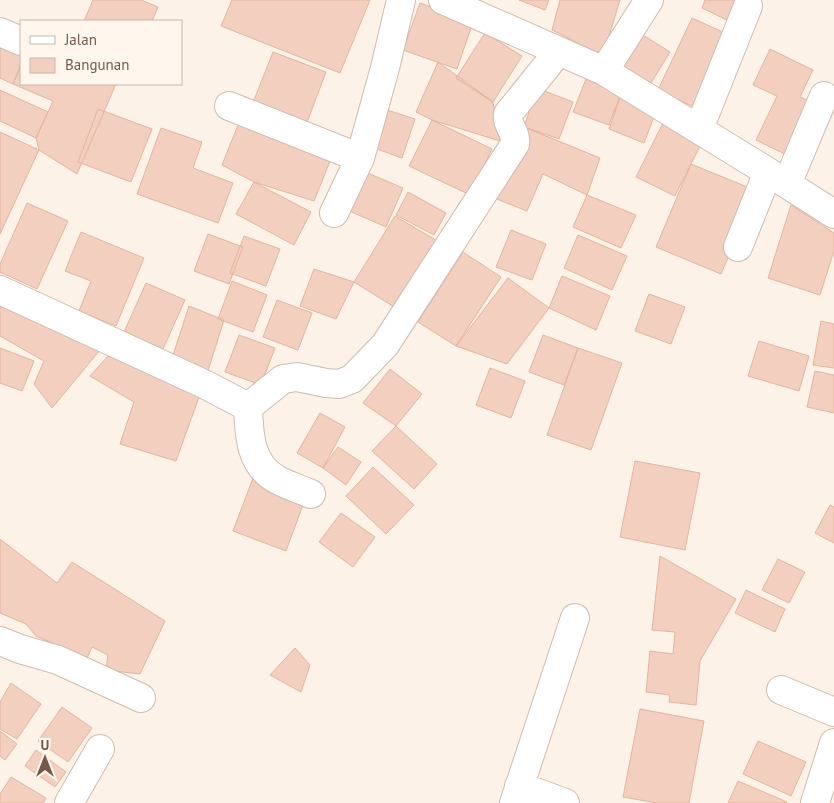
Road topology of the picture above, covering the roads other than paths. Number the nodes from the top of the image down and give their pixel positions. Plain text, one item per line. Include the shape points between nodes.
1 (401, 0) edge
2 (443, 0) edge
3 (649, 0) edge
4 (748, 6) dead end
5 (0, 32) edge
6 (20, 41) edge
7 (558, 52) junction
8 (604, 71) junction
9 (824, 96) dead end
10 (229, 106) dead end
11 (699, 129) junction
12 (360, 158) junction
13 (778, 178) junction
14 (334, 213) dead end
15 (834, 214) edge
16 (738, 247) dead end
17 (0, 290) edge
18 (248, 407) junction
19 (311, 494) dead end
20 (575, 618) dead end
21 (0, 641) edge
22 (781, 690) dead end
23 (141, 698) dead end
24 (834, 712) edge
25 (834, 743) edge
26 (100, 749) dead end
27 (517, 795) edge
28 (69, 803) edge
29 (565, 803) edge
30 (815, 803) edge

1 - 12 street
2 - 7 street
3 - 8 street
4 - 11 street
5 - 6 street
7 - 8 street
7 - 18 street via 508,114 515,144 385,345 352,379 339,384 297,377 283,379
8 - 11 street
9 - 13 street
10 - 12 street
11 - 13 street
12 - 14 street
13 - 15 street
13 - 16 street
17 - 18 street
18 - 19 street via 252,449 265,471 277,480
20 - 27 street
21 - 23 street via 58,660
22 - 24 street
25 - 30 street
26 - 28 street
27 - 29 street

